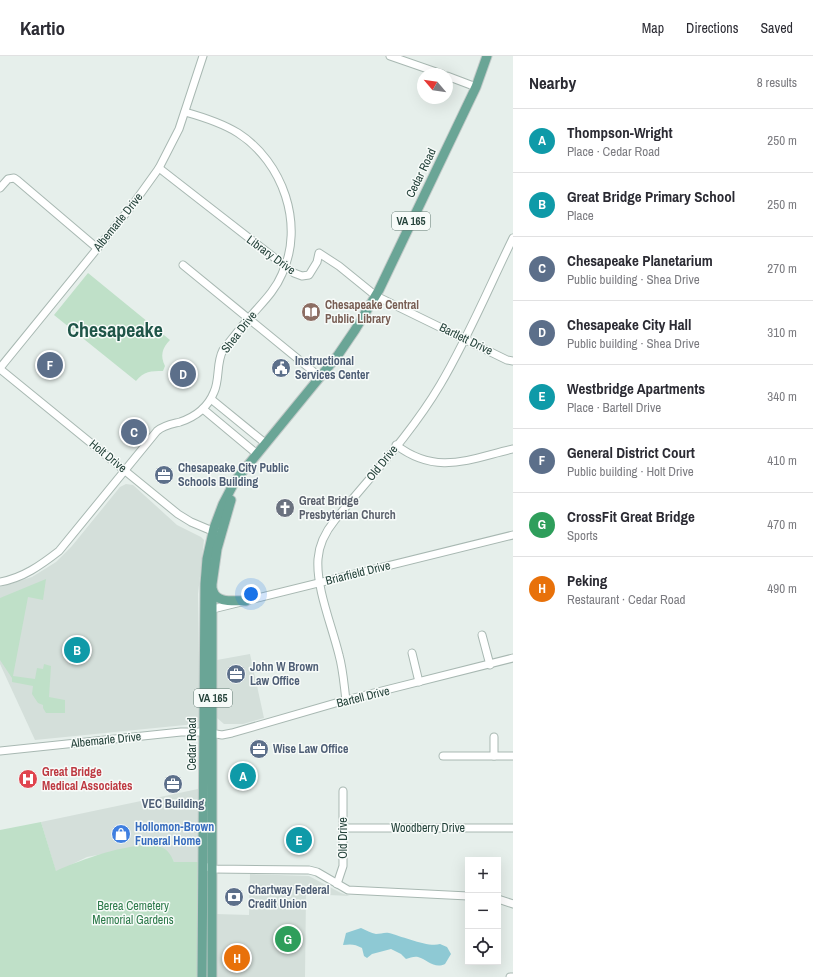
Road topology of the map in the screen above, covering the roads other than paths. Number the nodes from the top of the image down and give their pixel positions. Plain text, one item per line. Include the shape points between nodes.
1 (203, 56) edge
2 (390, 56) edge
3 (487, 56) edge
4 (425, 68) edge
5 (453, 78) edge
6 (476, 87) junction
7 (185, 112) junction
8 (160, 168) junction
9 (0, 188) edge
10 (513, 238) edge
11 (97, 248) junction
12 (184, 266) dead end
13 (286, 267) junction
14 (376, 296) junction
15 (248, 318) junction
16 (465, 339) junction
17 (513, 361) edge
18 (0, 369) edge
19 (320, 377) junction
20 (210, 399) junction
21 (203, 409) junction
22 (265, 443) junction
23 (396, 445) junction
24 (513, 449) edge
25 (257, 454) junction
26 (125, 470) junction
27 (217, 533) junction
28 (513, 535) edge
29 (0, 582) edge
30 (321, 582) junction
31 (213, 590) junction
32 (246, 601) junction
33 (209, 607) junction
34 (482, 635) dead end
35 (412, 653) dead end
36 (513, 658) edge
37 (490, 665) junction
38 (419, 682) junction
39 (346, 700) junction
40 (208, 733) junction
41 (494, 737) dead end
42 (0, 751) edge
43 (443, 756) dead end
44 (494, 756) junction
45 (513, 756) edge
46 (343, 791) dead end
47 (343, 828) junction
48 (513, 828) edge
49 (203, 865) junction
50 (212, 869) junction
51 (337, 884) junction
52 (465, 896) edge
53 (501, 900) edge
54 (513, 904) edge
55 (203, 922) junction
56 (202, 977) edge
57 (206, 977) edge
58 (212, 977) edge

1 - 7 street, Albemarle Drive
2 - 4 street
3 - 6 main road, Cedar Road / VA 165
5 - 6 street
6 - 14 main road, Cedar Road / VA 165
7 - 8 street, Albemarle Drive
7 - 13 street, Shea Drive via 238,133 257,149 272,167 284,193 292,223 291,246
8 - 11 street, Albemarle Drive
8 - 13 street, Library Drive
9 - 11 street via 8,179 14,178
10 - 16 street, Old Drive
11 - 18 street, Albemarle Drive
12 - 15 street
13 - 14 street, Library Drive via 299,275 308,276 316,266 319,253
13 - 15 street, Shea Drive via 274,290
14 - 16 street, Bartlett Drive
14 - 19 main road, Cedar Road / VA 165 via 355,330
15 - 19 street
15 - 20 street, Shea Drive via 221,354 218,382
16 - 17 street, Bartlett Drive
16 - 23 street, Old Drive via 439,386
18 - 26 street, Holt Drive
19 - 22 main road, Cedar Road / VA 165
20 - 21 street, Shea Drive
20 - 22 street
21 - 25 street
21 - 26 street, Shea Drive via 191,417 161,428
22 - 25 main road, Cedar Road / VA 165
23 - 24 street via 418,458 443,464 462,462
23 - 30 street, Old Drive via 328,530 318,558
25 - 27 main road, Cedar Road / VA 165 via 244,471
26 - 27 street, Holt Drive via 178,514
26 - 29 street, Shea Drive via 59,551 40,566 8,581
27 - 31 main road, Cedar Road / VA 165
27 - 33 main road, Cedar Road / VA 165 via 206,571
28 - 30 street, Briarfield Drive
30 - 32 street, Briarfield Drive
30 - 39 street, Old Drive via 340,657
31 - 32 main road via 214,595 220,599
31 - 33 main road, Cedar Road / VA 165
32 - 33 street, Briarfield Drive
33 - 40 main road, Cedar Road / VA 165
34 - 37 street
35 - 38 street
36 - 37 street, Bartell Drive
37 - 38 street, Bartell Drive
38 - 39 street, Bartell Drive
39 - 40 street, Bartell Drive via 232,733
40 - 42 street, Albemarle Drive via 150,735
40 - 49 main road, Cedar Road / VA 165
40 - 50 main road, Cedar Road / VA 165
41 - 44 street
43 - 44 street
44 - 45 street
46 - 47 street, Old Drive
47 - 48 street, Woodberry Drive
47 - 51 street, Old Drive via 343,866
49 - 50 street
49 - 55 main road, Cedar Road / VA 165
50 - 51 street via 309,870
50 - 58 main road, Cedar Road / VA 165
51 - 52 street via 351,890
53 - 54 street
55 - 56 main road, Cedar Road / VA 165
55 - 57 main road via 207,943

